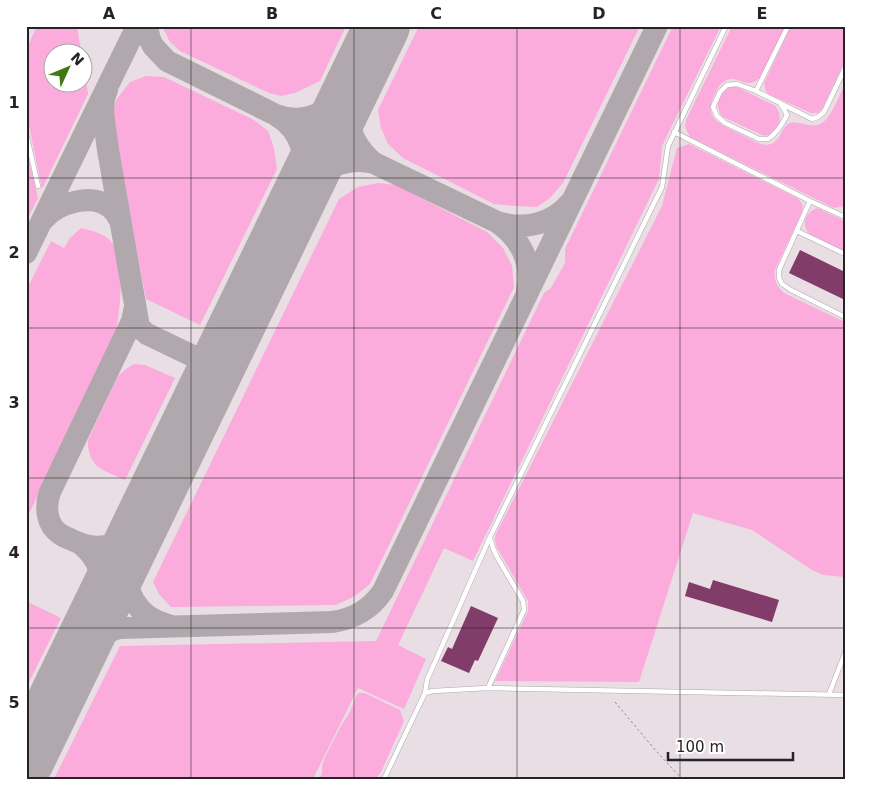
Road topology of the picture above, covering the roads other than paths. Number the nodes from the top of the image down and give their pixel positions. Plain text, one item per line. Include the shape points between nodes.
1 (726, 26) edge
2 (788, 26) edge
3 (845, 68) edge
4 (756, 91) junction
5 (779, 102) junction
6 (674, 132) junction
7 (26, 133) edge
8 (38, 186) dead end
9 (810, 201) junction
10 (845, 217) edge
11 (797, 231) junction
12 (845, 254) edge
13 (845, 317) edge
14 (490, 537) junction
15 (845, 653) edge
16 (488, 688) junction
17 (425, 693) junction
18 (829, 694) junction
19 (845, 695) edge
20 (384, 779) edge

1 - 6 lane
2 - 4 lane
3 - 5 lane via 824,112 818,117 812,119
4 - 5 lane
4 - 5 lane via 737,84 727,85 713,107 717,116 725,123 768,140 787,115
6 - 9 lane
6 - 14 lane via 668,146 662,187
7 - 8 lane
9 - 10 lane
9 - 11 lane
11 - 12 lane
11 - 13 lane via 779,270 782,284
14 - 16 lane via 493,548 524,601 524,610
14 - 17 lane via 427,680
15 - 18 lane
16 - 17 lane
16 - 18 lane
17 - 20 lane
18 - 19 lane

